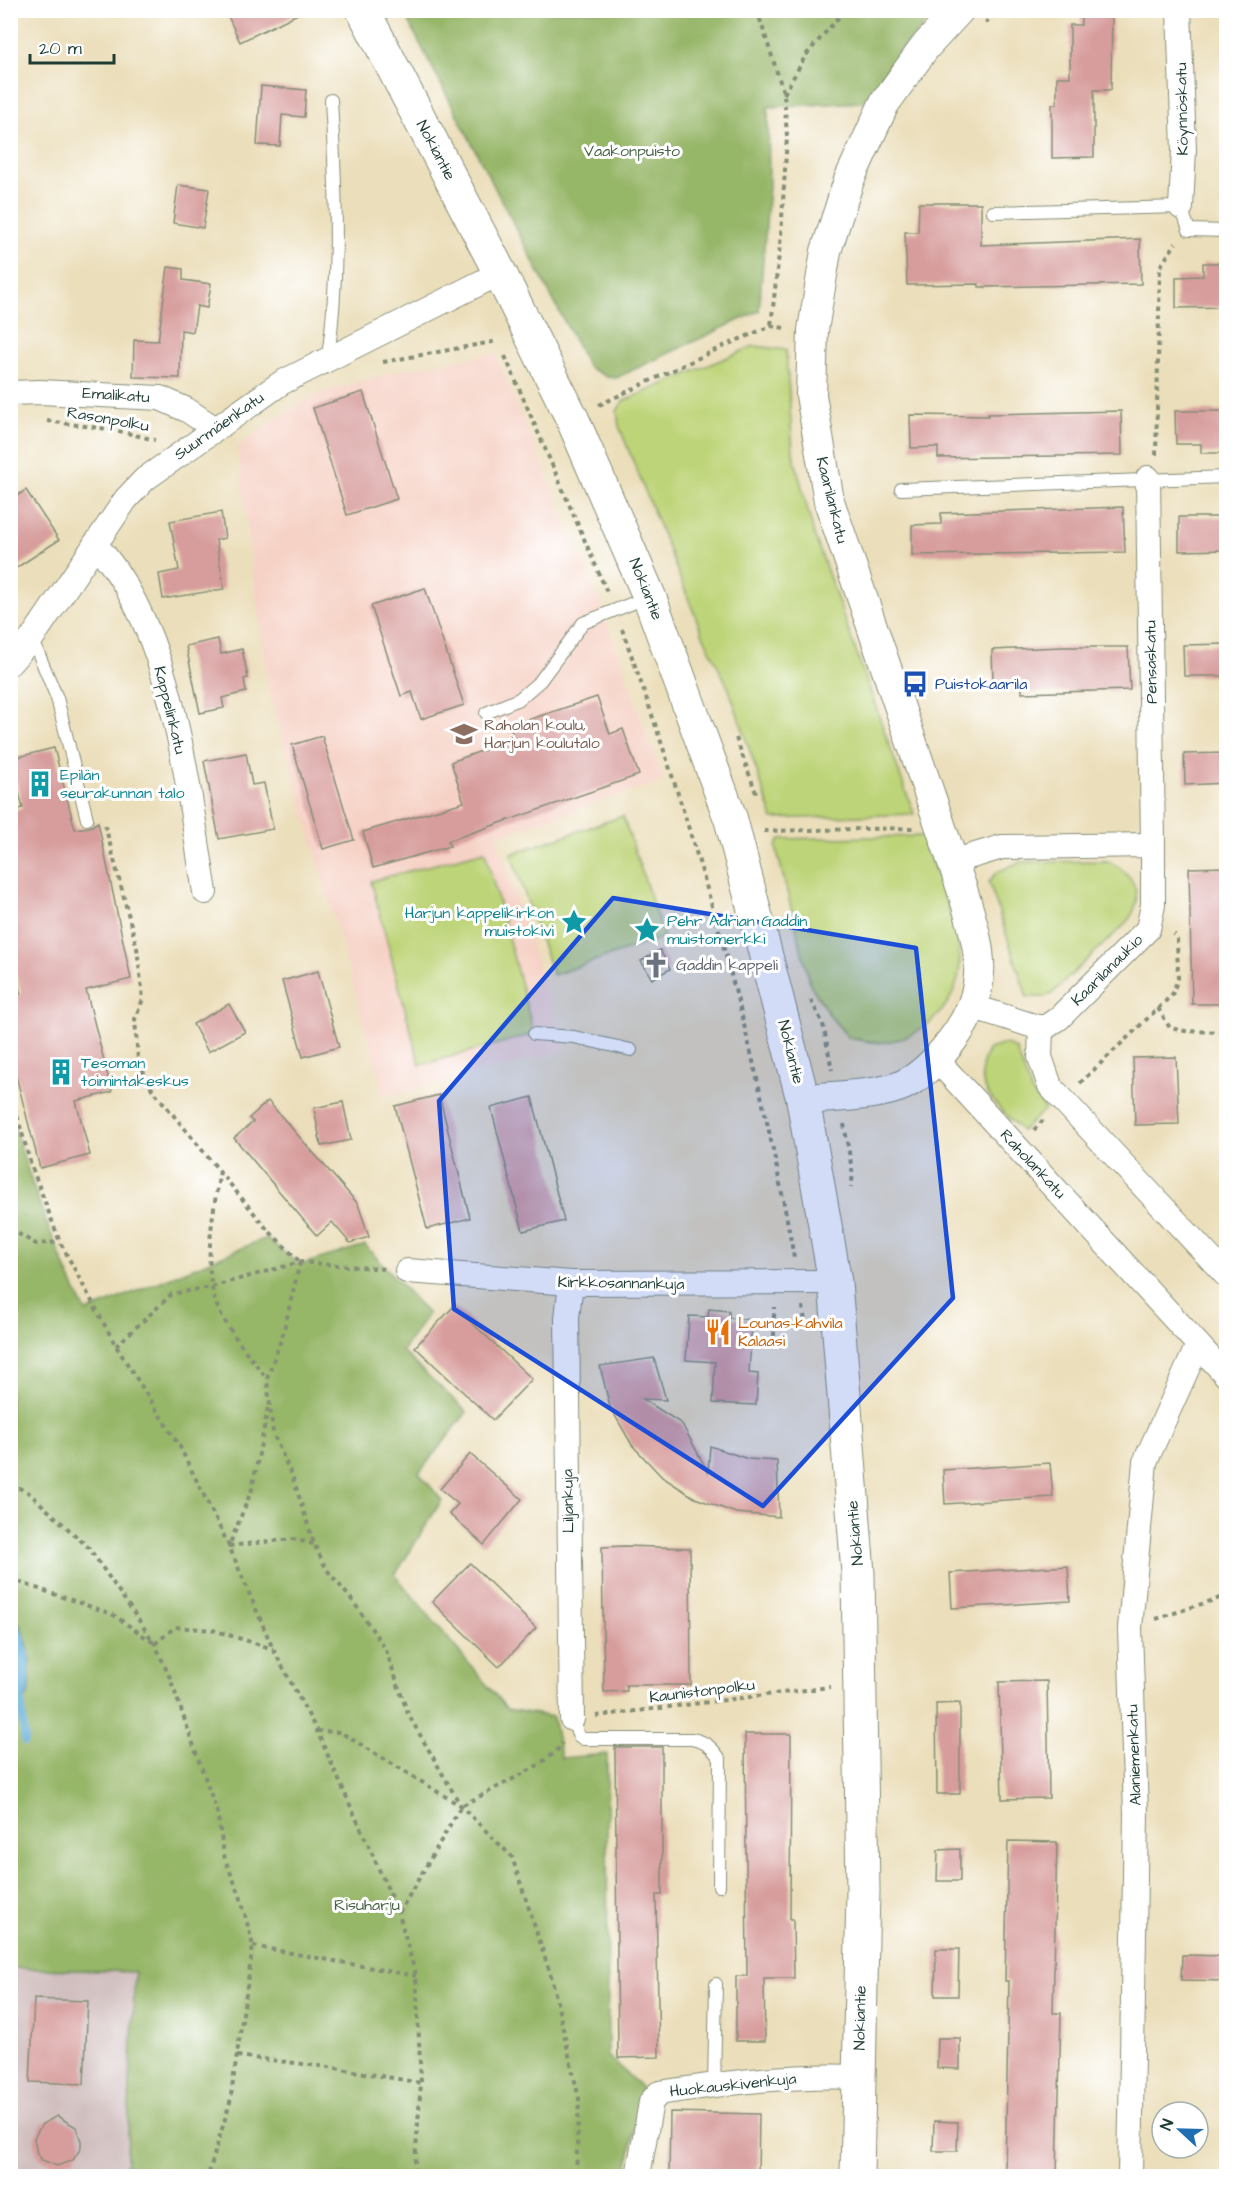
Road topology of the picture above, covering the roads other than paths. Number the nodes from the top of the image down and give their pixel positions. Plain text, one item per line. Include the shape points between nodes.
1 (363, 10) edge
2 (1179, 10) edge
3 (968, 21) edge
4 (332, 100) dead end
5 (1181, 207) junction
6 (993, 212) dead end
7 (1227, 231) edge
8 (500, 273) junction
9 (328, 357) junction
10 (10, 393) edge
11 (214, 428) junction
12 (1227, 477) edge
13 (1148, 478) junction
14 (901, 489) dead end
15 (95, 543) junction
16 (650, 596) junction
17 (32, 638) junction
18 (10, 663) edge
19 (486, 713) dead end
20 (87, 819) dead end
21 (1153, 845) junction
22 (952, 862) junction
23 (205, 892) dead end
24 (974, 1007) junction
25 (1041, 1028) junction
26 (534, 1034) dead end
27 (631, 1050) dead end
28 (937, 1060) junction
29 (803, 1100) junction
30 (407, 1271) road end
31 (1227, 1275) edge
32 (835, 1282) junction
33 (571, 1283) junction
34 (1198, 1345) junction
35 (1227, 1375) edge
36 (572, 1722) joint
37 (718, 1886) dead end
38 (716, 1984) dead end
39 (859, 2077) junction
40 (714, 2085) junction
41 (638, 2176) edge
42 (857, 2176) edge
43 (1130, 2176) edge

1 - 8 main road, Nokiantie
2 - 5 street, Köynnöskatu via 1184,150
3 - 22 street, Kaarilankatu via 925,47 884,104 849,180 826,251 813,330 811,395 829,501
4 - 9 lane via 336,303
5 - 6 lane
5 - 7 lane via 1190,230
8 - 9 street, Suurmäenkatu
8 - 16 main road, Nokiantie via 572,418
9 - 11 street, Suurmäenkatu via 280,383
10 - 11 street, Emalikatu via 160,398
11 - 15 street, Suurmäenkatu via 145,479
12 - 13 lane
13 - 14 lane
13 - 21 street, Pensaskatu
15 - 17 street, Suurmäenkatu
15 - 23 street, Kappelinkatu via 129,591 155,649 179,739
16 - 19 lane via 583,623 540,681 519,699
16 - 29 main road, Nokiantie via 736,838
17 - 18 street, Suurmäenkatu
17 - 20 lane via 57,698
21 - 22 street via 992,849
21 - 25 street, Kaarilanaukio via 1152,916 1148,929 1059,1018
22 - 24 street, Kaarilankatu via 978,947 980,975
24 - 25 street
24 - 28 street
25 - 31 street via 1043,1072 1062,1101
26 - 27 lane via 574,1037
28 - 29 street via 902,1086
28 - 34 street, Raholankatu
29 - 32 main road, Nokiantie
30 - 33 street, Kirkkosannankuja
32 - 33 street, Kirkkosannankuja
32 - 39 main road, Nokiantie via 858,1573 863,1890
33 - 36 street, Liljankuja via 567,1329
34 - 35 street, Raholankatu
34 - 43 street, Alaniemenkatu via 1145,1462 1130,1628 1136,1814
36 - 37 lane via 584,1739 691,1739 714,1749 720,1759
38 - 40 lane
39 - 40 street, Huokauskivenkuja
39 - 42 main road, Nokiantie
40 - 41 street, Huokauskivenkuja via 659,2093 651,2102

